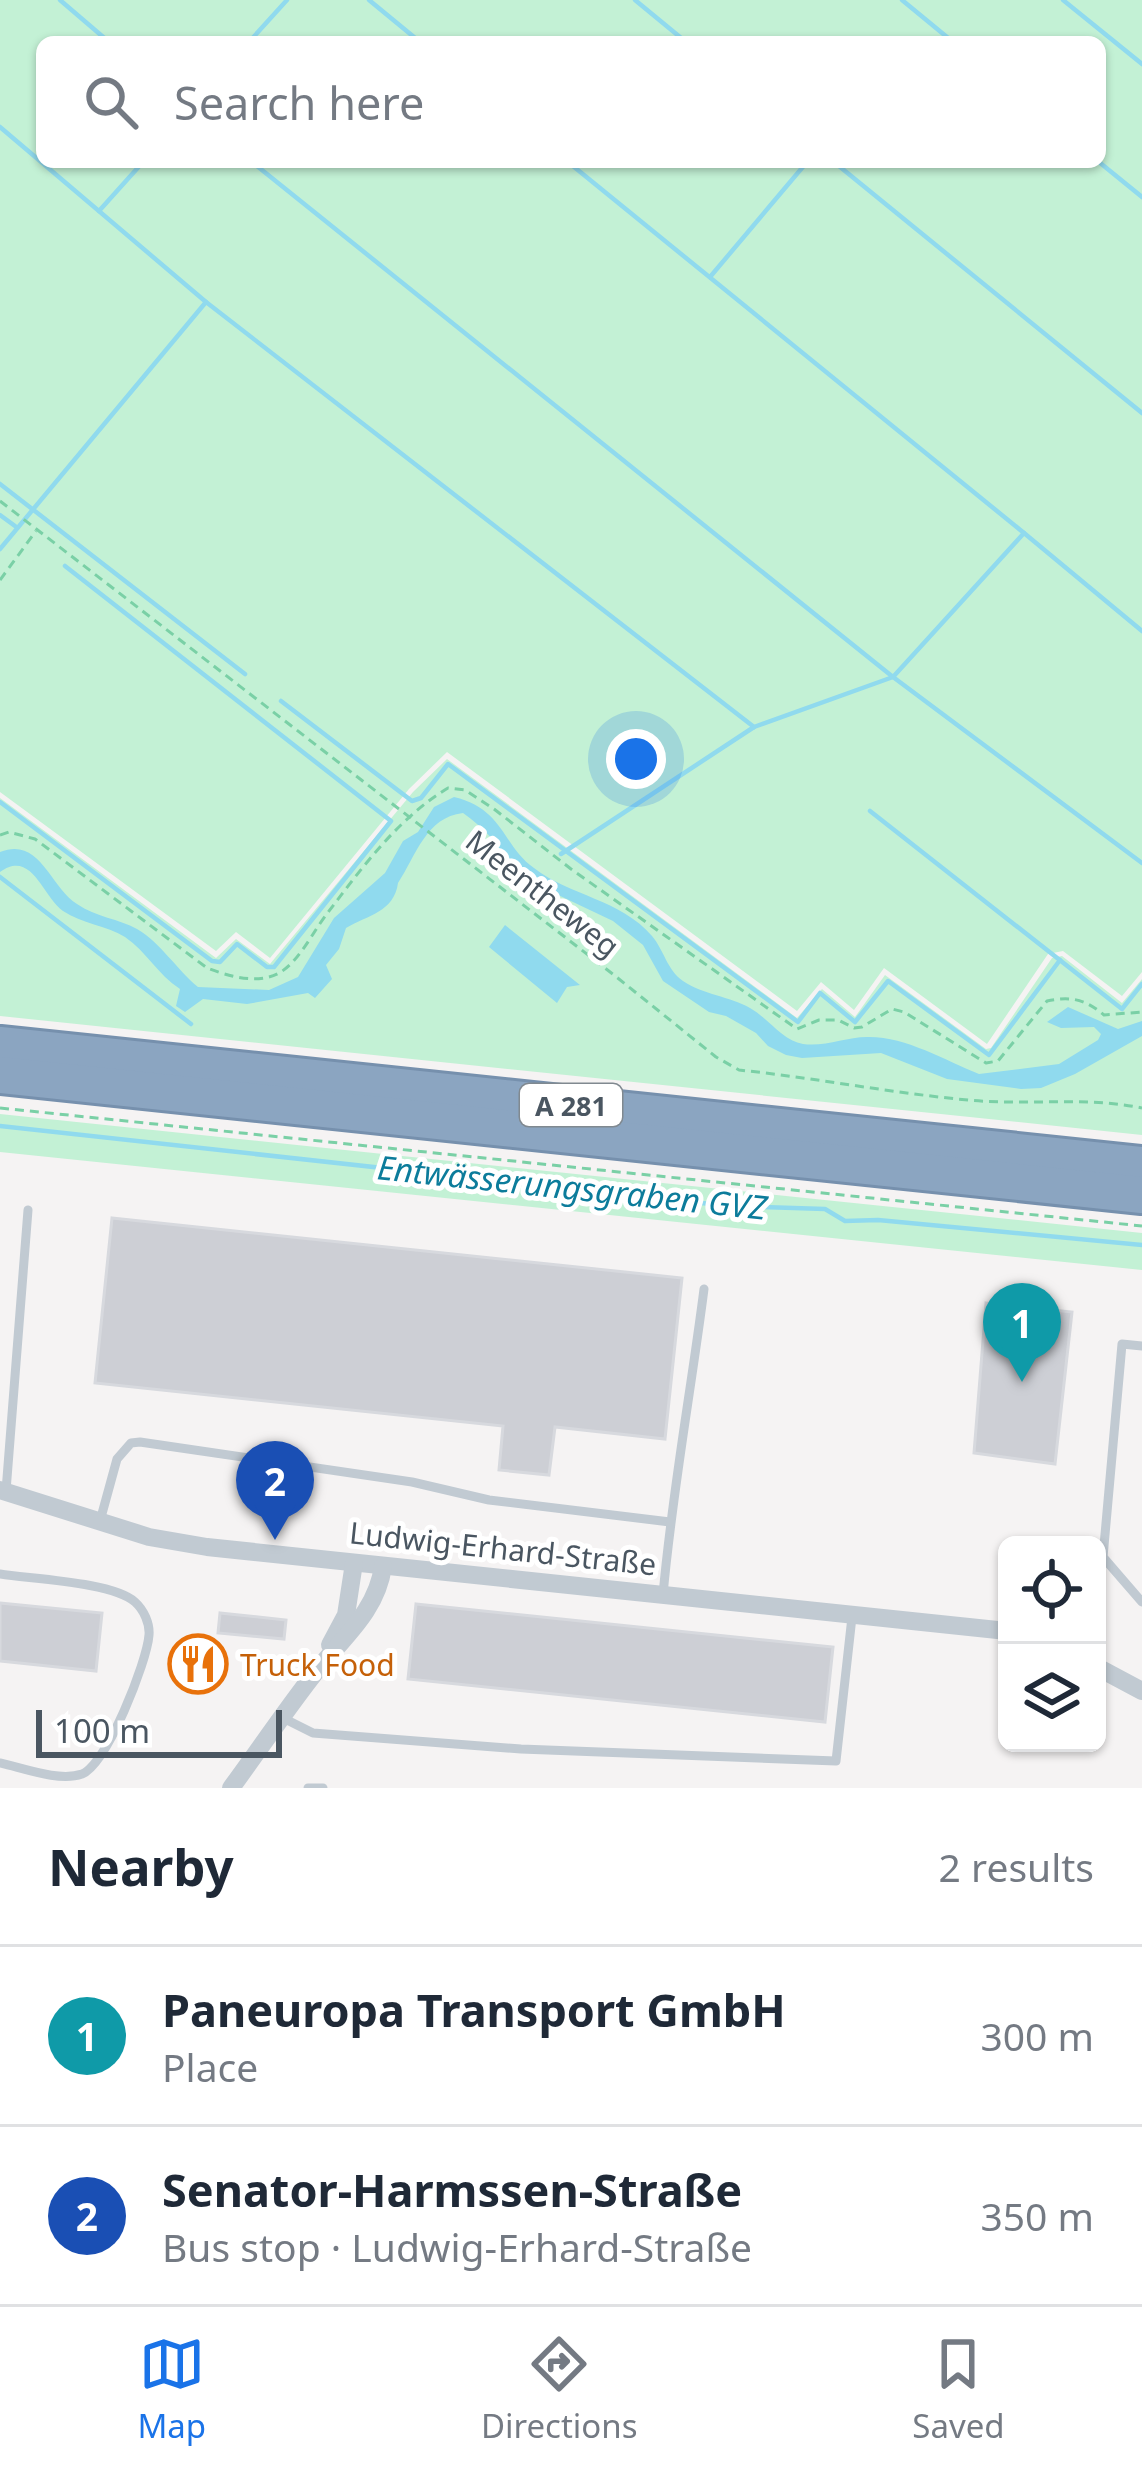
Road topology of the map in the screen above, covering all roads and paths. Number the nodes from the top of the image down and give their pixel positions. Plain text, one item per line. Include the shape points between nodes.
1 (0, 501) edge
2 (37, 530) junction
3 (0, 580) edge
4 (410, 816) junction
5 (0, 835) edge
6 (1142, 1012) edge
7 (0, 1045) edge
8 (0, 1075) edge
9 (0, 1108) edge
10 (1142, 1108) edge
11 (1142, 1165) edge
12 (1142, 1195) edge
13 (28, 1210) dead end
14 (1142, 1226) edge
15 (704, 1289) dead end
16 (1142, 1346) edge
17 (3, 1491) edge
18 (100, 1521) junction
19 (670, 1522) junction
20 (354, 1563) junction
21 (383, 1566) junction
22 (0, 1574) edge
23 (663, 1595) junction
24 (1142, 1602) edge
25 (853, 1613) junction
26 (998, 1630) edge
27 (317, 1670) junction
28 (1106, 1672) edge
29 (1142, 1691) edge
30 (283, 1718) junction
31 (0, 1763) edge
32 (231, 1788) edge
33 (308, 1788) edge
34 (323, 1788) edge

1 - 2 path, Meentheweg
2 - 3 path
2 - 4 path, Meentheweg
4 - 5 path via 284,970 256,979 207,968 35,839
4 - 6 path via 448,788 464,790 797,1029 819,1020 862,1027 904,1012 986,1063 998,1060 1047,1001 1089,1001 1104,1015
4 - 10 path, Meentheweg via 739,1070 968,1100
7 - 11 highway, A 281
8 - 12 highway, A 281
9 - 14 path
13 - 17 lane
15 - 19 lane
16 - 24 lane via 1122,1345 1103,1556
17 - 18 street, Ludwig-Erhard-Straße
18 - 19 lane via 117,1459 140,1442
18 - 20 street, Ludwig-Erhard-Straße via 149,1537
19 - 23 lane
20 - 21 street, Ludwig-Erhard-Straße
20 - 27 street via 346,1615
21 - 23 street, Ludwig-Erhard-Straße
21 - 27 street via 371,1605
22 - 31 lane via 129,1598 148,1620 149,1636 105,1754 87,1772
23 - 25 street, Ludwig-Erhard-Straße
25 - 26 street, Ludwig-Erhard-Straße
25 - 30 lane via 836,1761 313,1733
27 - 30 street
28 - 29 street
30 - 32 street
33 - 34 lane

